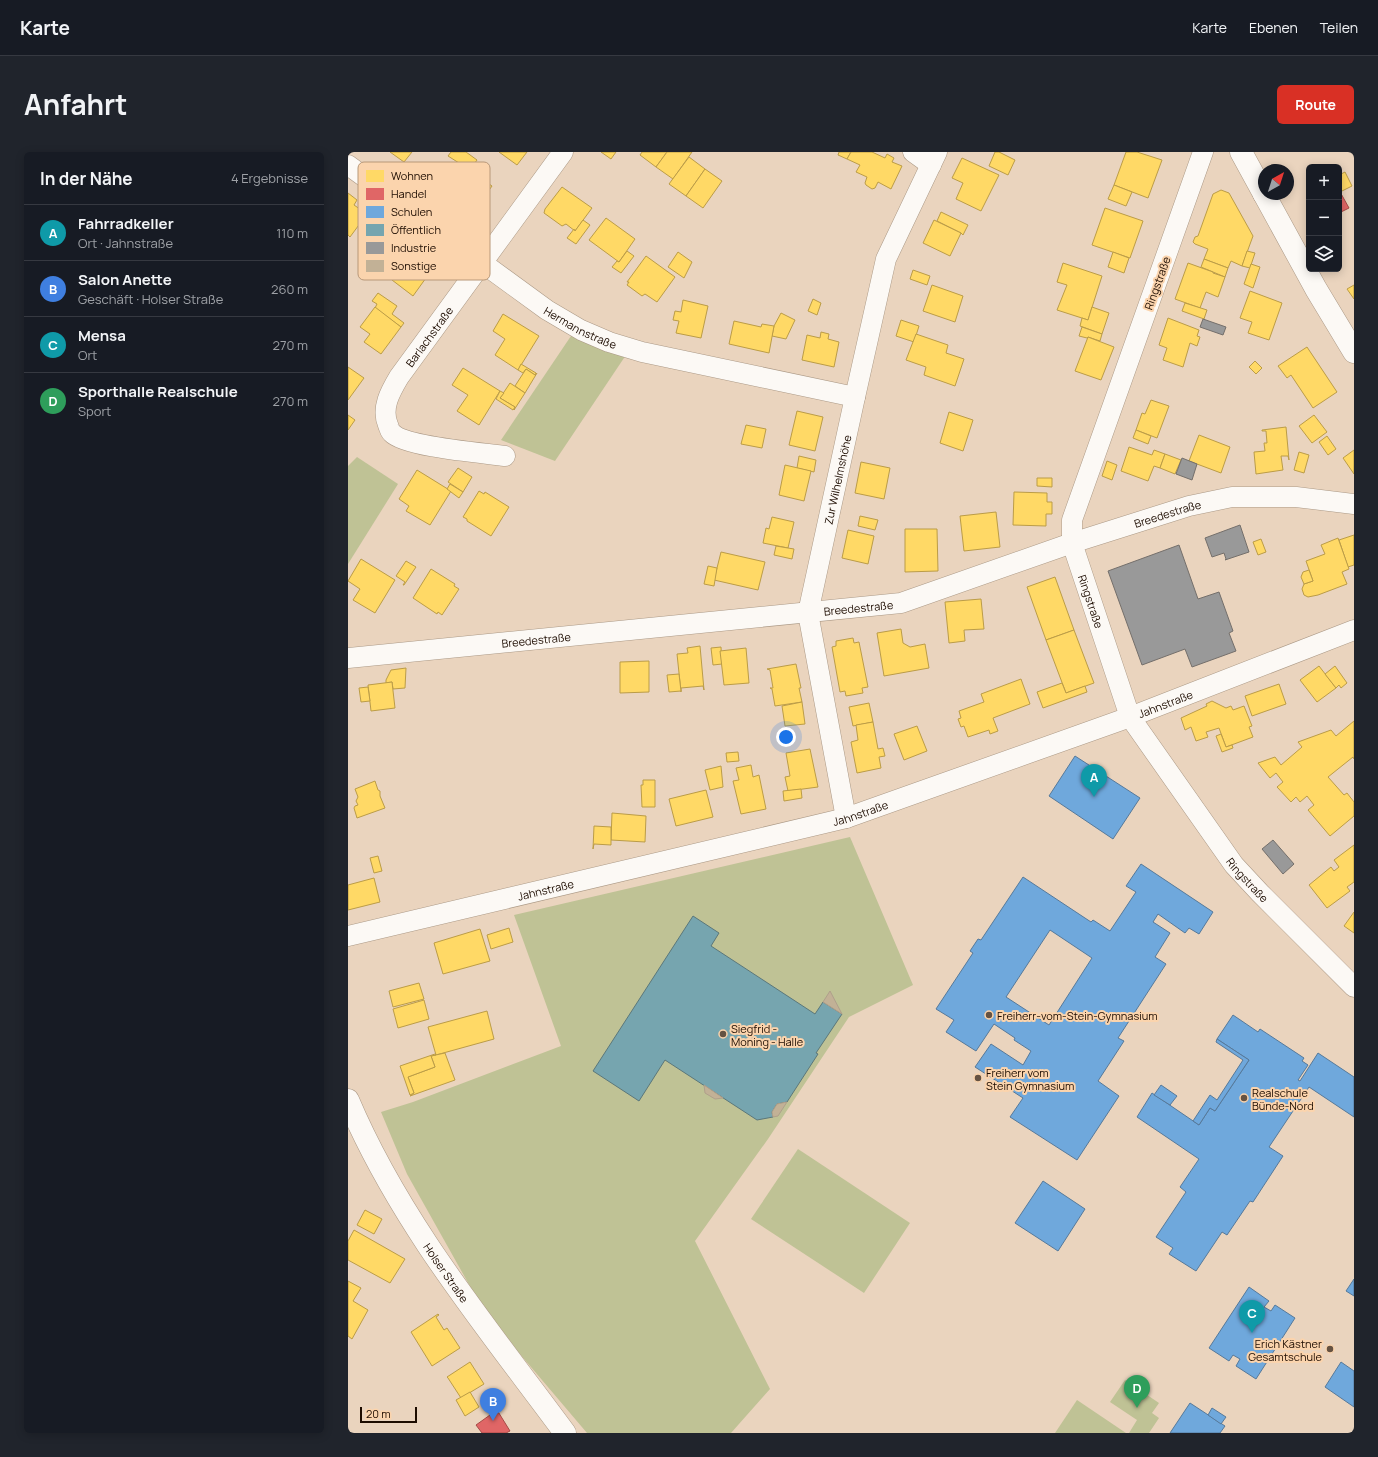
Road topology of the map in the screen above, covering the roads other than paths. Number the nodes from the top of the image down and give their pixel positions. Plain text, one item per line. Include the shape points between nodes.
1 (563, 152) edge
2 (913, 152) edge
3 (1203, 152) edge
4 (1241, 152) edge
5 (934, 159) edge
6 (348, 165) edge
7 (358, 172) edge
8 (1258, 183) edge
9 (1267, 200) edge
10 (490, 251) edge
11 (490, 269) edge
12 (469, 280) edge
13 (1354, 352) edge
14 (855, 397) junction
15 (505, 456) dead end
16 (1354, 504) edge
17 (1072, 543) junction
18 (808, 613) junction
19 (1354, 630) edge
20 (348, 658) edge
21 (1130, 717) junction
22 (846, 818) junction
23 (348, 936) edge
24 (1354, 987) edge
25 (348, 1100) edge
26 (565, 1433) edge

1 - 10 street, Barlachstraße
2 - 5 street
3 - 17 street, Ringstraße via 1072,520
4 - 8 main road
5 - 14 street, Zur Wilhelmshöhe via 886,259
6 - 7 street, Hermannstraße
9 - 13 main road
11 - 14 street, Hermannstraße via 547,310 580,330 609,342 642,352
12 - 15 street, Barlachstraße via 399,377 387,399 386,421 392,433 419,444
14 - 18 street, Zur Wilhelmshöhe
16 - 17 street, Breedestraße via 1296,497 1232,497 1189,506
17 - 18 street, Breedestraße via 901,603
17 - 21 street, Ringstraße
18 - 20 street, Breedestraße
18 - 22 street, Zur Wilhelmshöhe
19 - 21 street, Jahnstraße
21 - 22 street, Jahnstraße
21 - 24 street, Ringstraße via 1234,864
22 - 23 street, Jahnstraße
25 - 26 main road, Holser Straße via 361,1131 412,1222 443,1269

